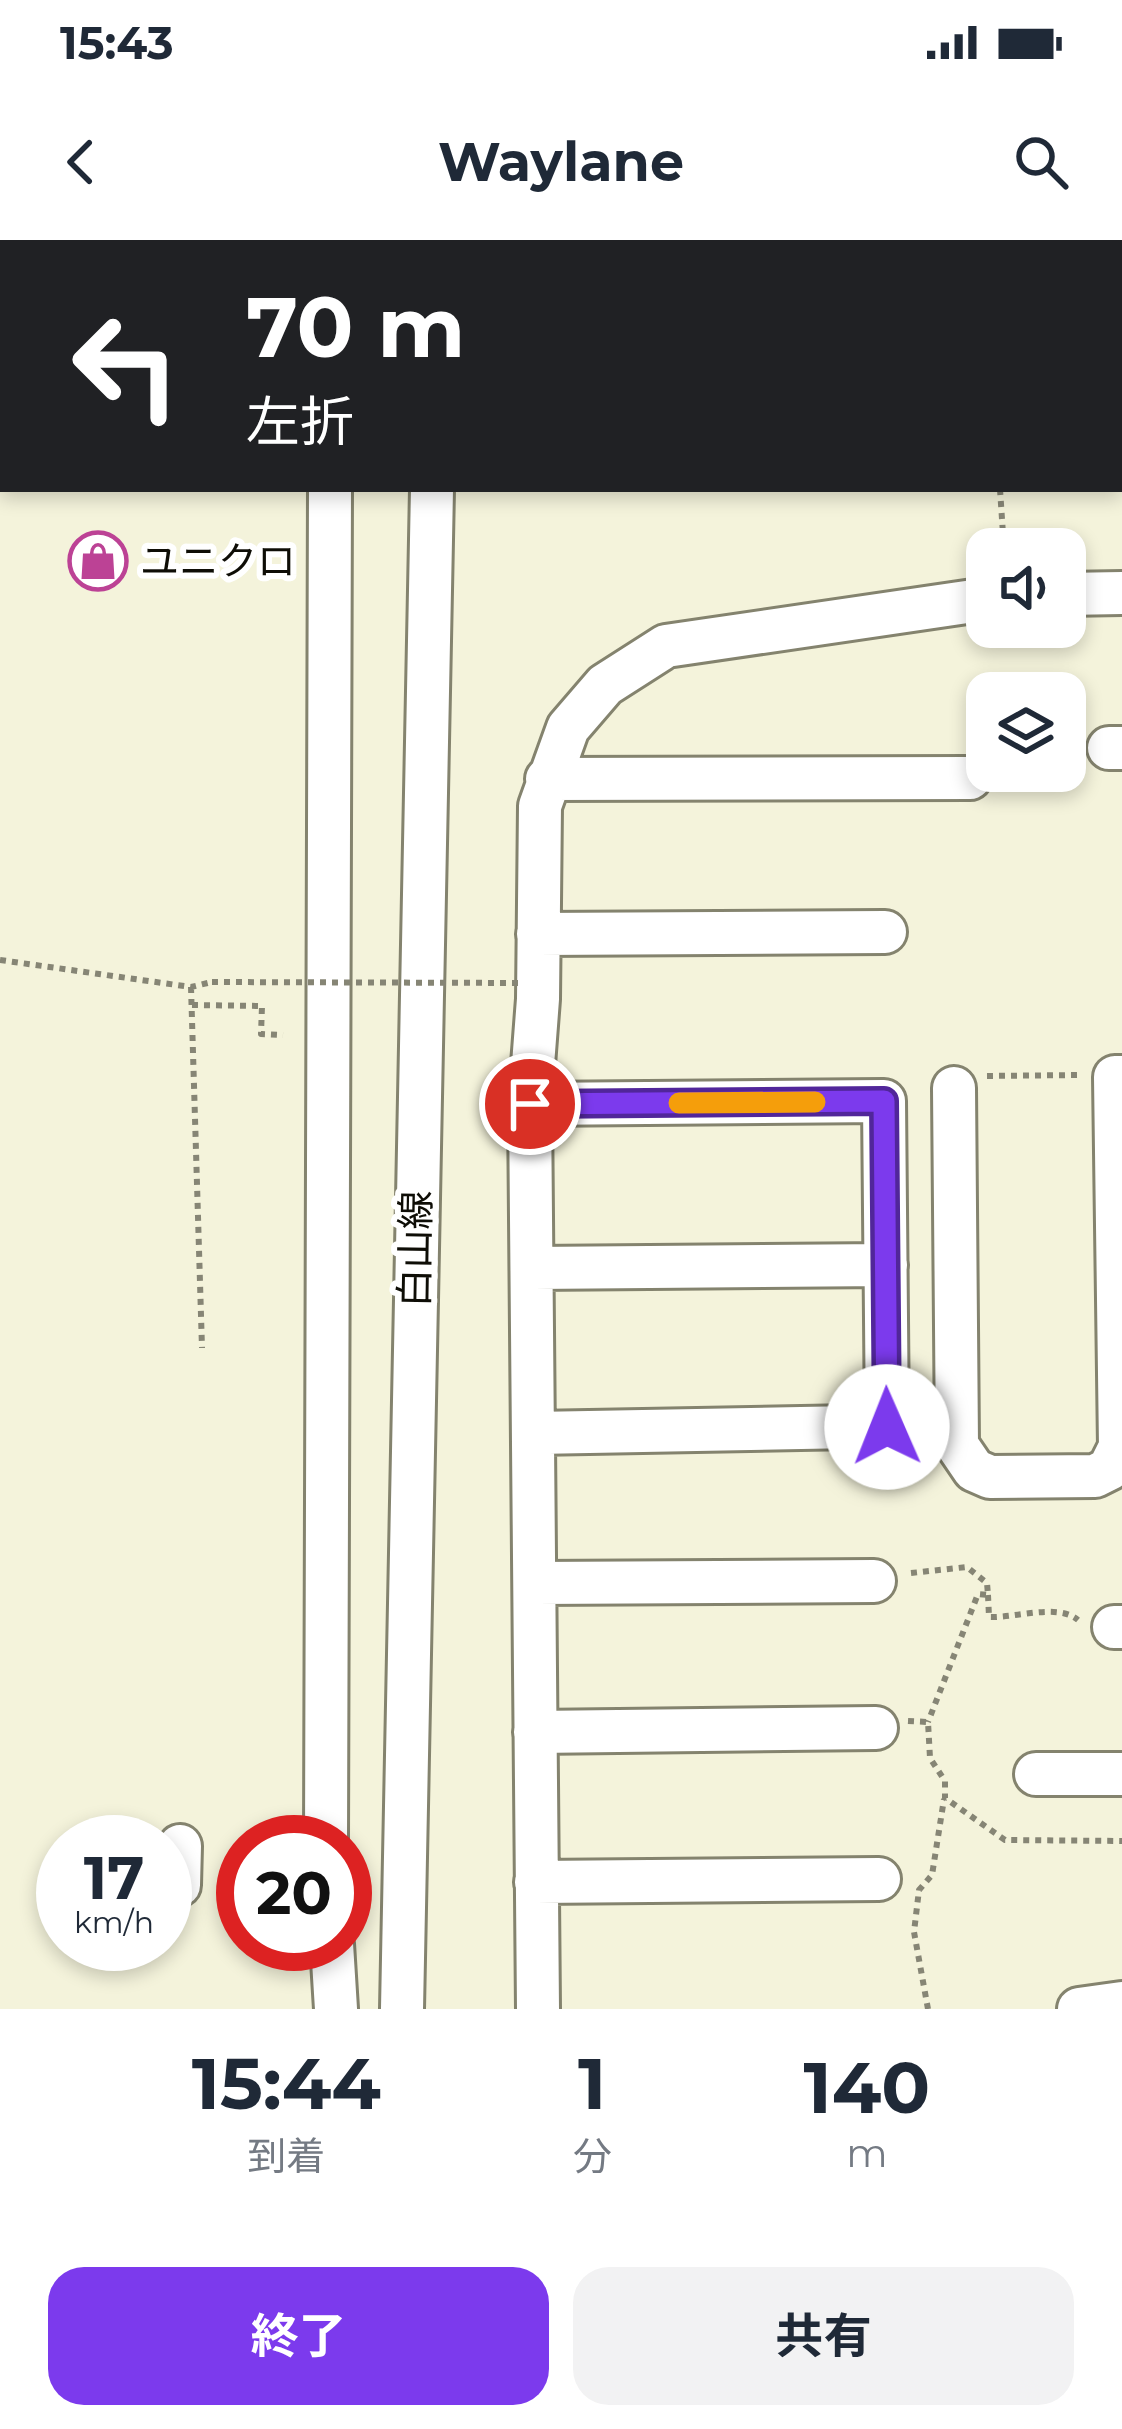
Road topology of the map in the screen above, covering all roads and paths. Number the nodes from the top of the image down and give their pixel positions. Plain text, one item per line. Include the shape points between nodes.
1 (330, 492) edge
2 (432, 492) edge
3 (1000, 492) edge
4 (1002, 528) edge
5 (1122, 593) edge
6 (1086, 594) edge
7 (966, 602) edge
8 (966, 778) edge
9 (547, 779) junction
10 (885, 932) dead end
11 (538, 934) junction
12 (3, 961) edge
13 (523, 983) dead end
14 (191, 987) junction
15 (192, 1005) junction
16 (283, 1035) dead end
17 (1119, 1077) edge
18 (954, 1088) joint
19 (530, 1104) junction
20 (886, 1265) junction
21 (533, 1268) junction
22 (202, 1348) dead end
23 (535, 1433) junction
24 (874, 1581) joint
25 (536, 1582) junction
26 (988, 1595) junction
27 (1118, 1627) edge
28 (928, 1722) junction
29 (876, 1728) joint
30 (535, 1732) junction
31 (1036, 1774) dead end
32 (1122, 1774) edge
33 (945, 1798) junction
34 (326, 1815) edge
35 (1122, 1841) edge
36 (880, 1879) dead end
37 (536, 1882) junction
38 (326, 1971) edge
39 (331, 1971) edge
40 (1122, 2003) edge
41 (322, 2009) edge
42 (336, 2009) edge
43 (402, 2009) edge
44 (538, 2009) edge
45 (928, 2009) edge
46 (1079, 2009) edge

1 - 34 street
2 - 43 street, 白山線
3 - 4 path
5 - 6 street
7 - 9 street via 666,646 605,685 568,728
8 - 9 street
9 - 11 street
10 - 11 street
11 - 19 street
12 - 14 path
13 - 14 path, bridge
14 - 15 path
15 - 16 path via 262,1006 261,1034
15 - 22 path
17 - 18 path via 968,1076 956,1078
17 - 18 street via 1120,1448 1095,1476 990,1477 974,1470 957,1445
19 - 20 street via 884,1101
19 - 21 street
20 - 21 street
20 - 23 street via 870,1427
21 - 23 street
23 - 25 street
24 - 25 street
24 - 26 path via 874,1572 967,1568 987,1583
25 - 30 street
26 - 27 path via 989,1617 1070,1613
26 - 28 path via 977,1594
28 - 29 path via 884,1720
28 - 33 path
29 - 30 street
30 - 37 street
31 - 32 street
33 - 35 path via 1005,1840
33 - 45 path via 932,1875 919,1890 915,1917
36 - 37 street
37 - 44 street
38 - 41 street
39 - 42 street
40 - 46 street

